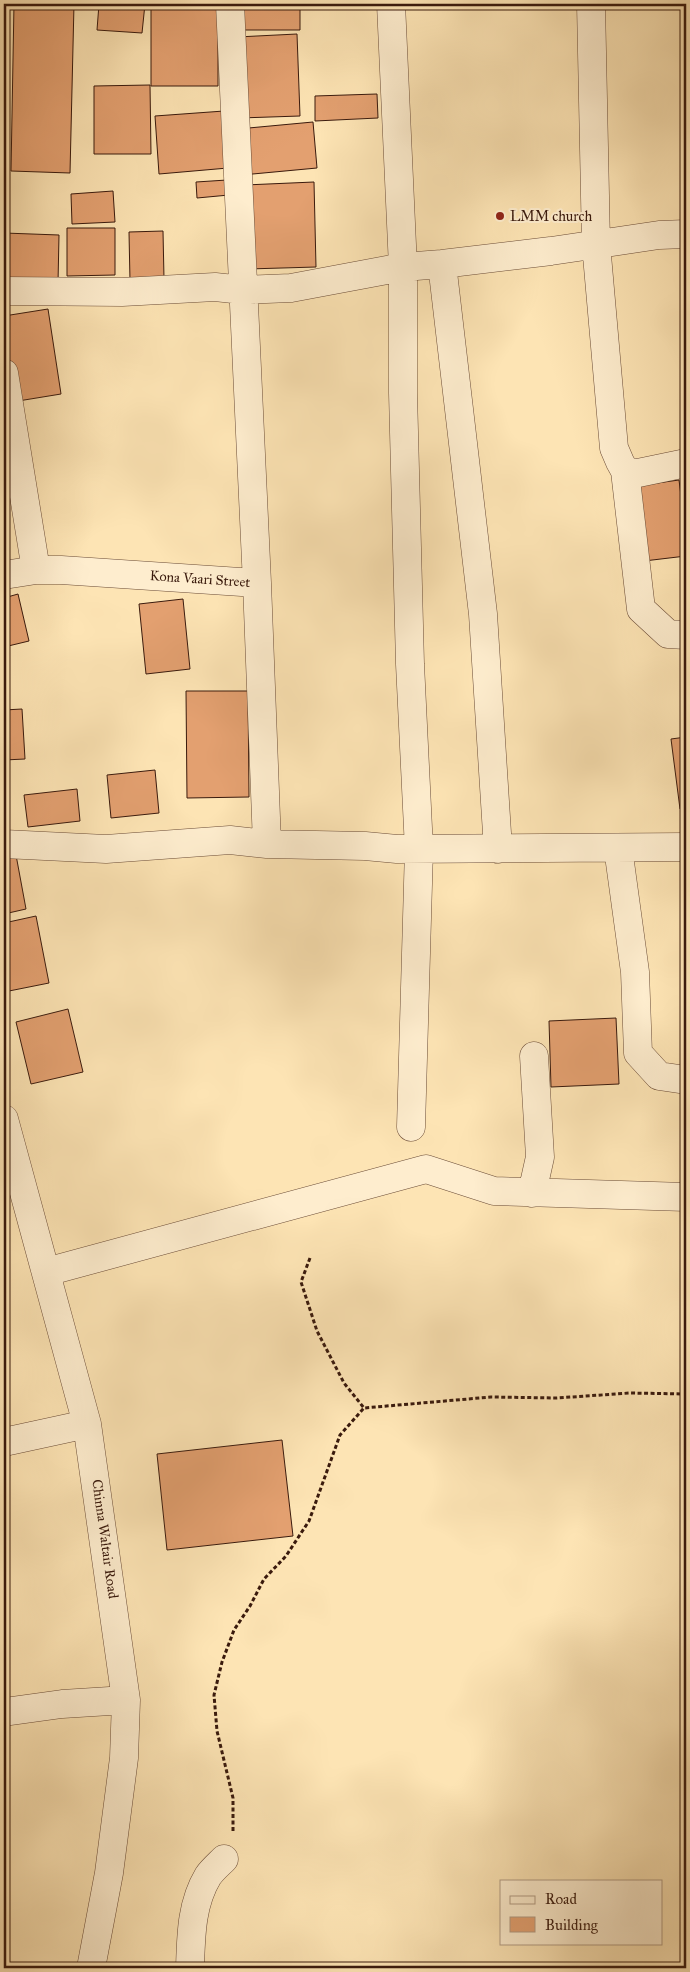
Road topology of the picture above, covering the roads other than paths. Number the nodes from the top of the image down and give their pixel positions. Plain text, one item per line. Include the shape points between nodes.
1 (230, 4) edge
2 (391, 4) edge
3 (591, 4) edge
4 (686, 234) edge
5 (596, 244) junction
6 (442, 264) junction
7 (403, 267) junction
8 (243, 290) junction
9 (4, 291) edge
10 (4, 373) edge
11 (686, 463) edge
12 (625, 471) junction
13 (36, 570) junction
14 (4, 575) edge
15 (257, 583) junction
16 (686, 635) edge
17 (4, 844) edge
18 (267, 844) junction
19 (686, 847) edge
20 (618, 848) junction
21 (419, 849) junction
22 (498, 849) junction
23 (534, 1056) dead end
24 (686, 1080) edge
25 (4, 1119) edge
26 (411, 1128) dead end
27 (532, 1193) junction
28 (686, 1197) edge
29 (46, 1272) junction
30 (88, 1424) junction
31 (4, 1442) edge
32 (126, 1700) junction
33 (4, 1712) edge
34 (224, 1859) road end
35 (92, 1968) edge
36 (190, 1968) edge

1 - 8 street
2 - 7 street
3 - 5 street
4 - 5 street
5 - 6 street
5 - 12 street via 614,448
6 - 7 street
6 - 22 street via 483,614
7 - 8 street via 291,288
7 - 21 street via 410,664
8 - 9 street
8 - 15 street
10 - 13 street
11 - 12 street via 638,473
12 - 16 street via 641,609 668,634
13 - 14 street, Kona Vaari Street
13 - 15 street, Kona Vaari Street
15 - 18 street, Kona Vaari Street
17 - 18 street via 106,849 230,840
18 - 21 street
19 - 20 street
20 - 22 street
20 - 24 street via 635,972 638,1053 659,1076
21 - 22 street
21 - 26 street
23 - 27 street via 540,1157
25 - 29 street, Chinna Waltair Road
27 - 28 street
27 - 29 street via 494,1191 426,1169
29 - 30 street, Chinna Waltair Road
30 - 31 street
30 - 32 street, Chinna Waltair Road
32 - 33 street
32 - 35 street, Chinna Waltair Road via 121,1778 109,1874
34 - 36 street via 208,1876 198,1898 191,1933

